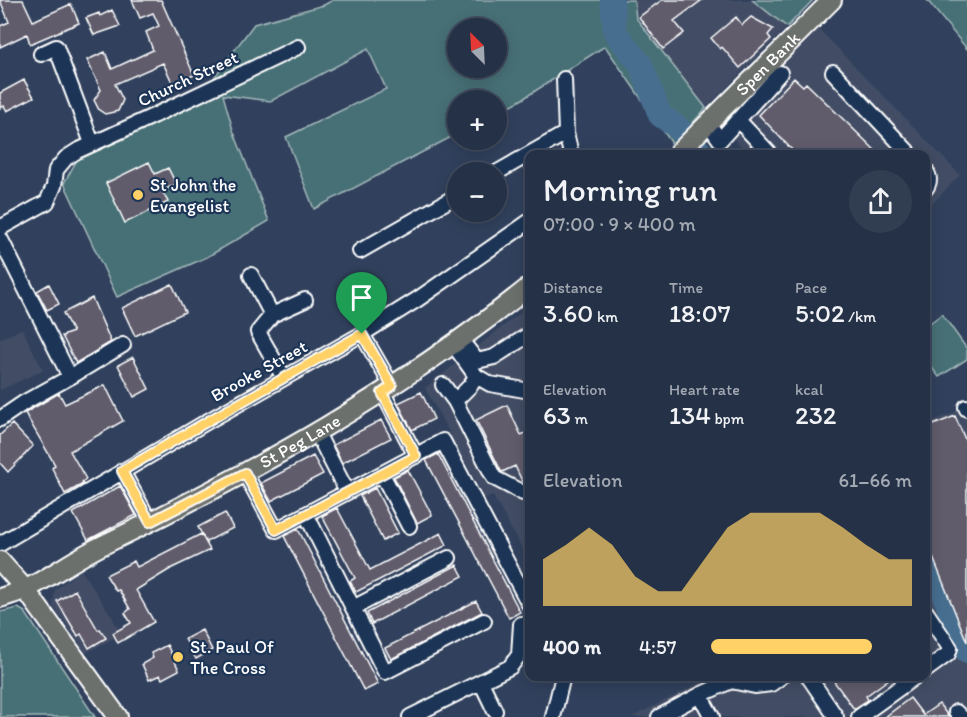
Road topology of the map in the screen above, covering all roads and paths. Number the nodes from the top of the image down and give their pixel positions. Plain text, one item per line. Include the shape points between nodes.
1 (832, 0) edge
2 (298, 46) dead end
3 (41, 54) dead end
4 (833, 72) dead end
5 (780, 73) dead end
6 (564, 79) dead end
7 (738, 120) junction
8 (705, 126) junction
9 (566, 133) junction
10 (92, 143) junction
11 (536, 150) edge
12 (570, 150) edge
13 (682, 150) edge
14 (766, 150) edge
15 (906, 150) edge
16 (525, 156) edge
17 (507, 167) edge
18 (447, 201) edge
19 (525, 224) edge
20 (0, 228) edge
21 (0, 238) edge
22 (360, 251) dead end
23 (250, 275) dead end
24 (525, 290) edge
25 (305, 300) dead end
26 (272, 315) junction
27 (362, 334) junction
28 (525, 337) edge
29 (456, 341) junction
30 (123, 345) dead end
31 (476, 376) junction
32 (70, 377) junction
33 (284, 378) junction
34 (443, 385) dead end
35 (387, 389) junction
36 (525, 389) edge
37 (456, 401) junction
38 (0, 419) edge
39 (317, 433) junction
40 (416, 456) junction
41 (122, 471) junction
42 (245, 473) junction
43 (382, 474) junction
44 (346, 492) junction
45 (525, 492) edge
46 (306, 514) junction
47 (150, 522) junction
48 (409, 526) dead end
49 (0, 544) edge
50 (449, 558) dead end
51 (0, 561) edge
52 (25, 589) junction
53 (525, 596) edge
54 (0, 598) edge
55 (353, 608) junction
56 (930, 618) edge
57 (484, 621) dead end
58 (521, 624) dead end
59 (930, 667) edge
60 (481, 681) junction
61 (562, 681) edge
62 (731, 681) edge
63 (731, 681) edge
64 (775, 681) edge
65 (811, 681) edge
66 (909, 681) edge
67 (700, 696) junction
68 (495, 711) dead end
69 (118, 717) edge
70 (410, 717) edge
71 (553, 717) edge
72 (659, 717) edge
73 (712, 717) edge
74 (836, 717) edge
75 (859, 717) edge

1 - 8 main road, Spen Bank
2 - 10 street, Church Street
3 - 10 street via 56,47
4 - 15 street
5 - 7 street
6 - 9 street
7 - 8 street via 720,140
7 - 14 street
8 - 13 main road
9 - 11 street
9 - 12 street
10 - 20 street, Church Street via 66,158 56,170 47,202
16 - 17 street
18 - 22 street
19 - 27 street, Brooke Street
21 - 32 street
23 - 26 street
24 - 29 main road, St Peg Lane
25 - 26 street
26 - 33 street via 258,332
27 - 33 street, Brooke Street
27 - 35 street
28 - 29 street via 494,357 477,361
29 - 31 street
29 - 35 main road, St Peg Lane
30 - 32 street
31 - 36 street via 490,384
31 - 37 street
32 - 38 street
33 - 41 street, Brooke Street
34 - 37 street
35 - 39 main road, St Peg Lane
35 - 40 street
37 - 45 street via 494,478
39 - 42 main road, St Peg Lane
39 - 44 street
40 - 43 street
40 - 53 street via 443,441
41 - 47 street
41 - 49 street, Brooke Street
42 - 46 street via 276,530
42 - 47 main road, St Peg Lane
43 - 44 street
43 - 48 street
44 - 46 street
46 - 55 street
47 - 52 main road, St Peg Lane
50 - 55 street
51 - 52 main road
52 - 54 main road, St Peg Lane
52 - 69 main road
55 - 57 street via 385,672
56 - 59 street via 950,648
58 - 60 street via 519,655 510,667
60 - 68 street
60 - 70 street
61 - 71 street
62 - 64 street via 755,686
63 - 67 street
65 - 74 street
66 - 75 street
67 - 72 street
67 - 73 street

